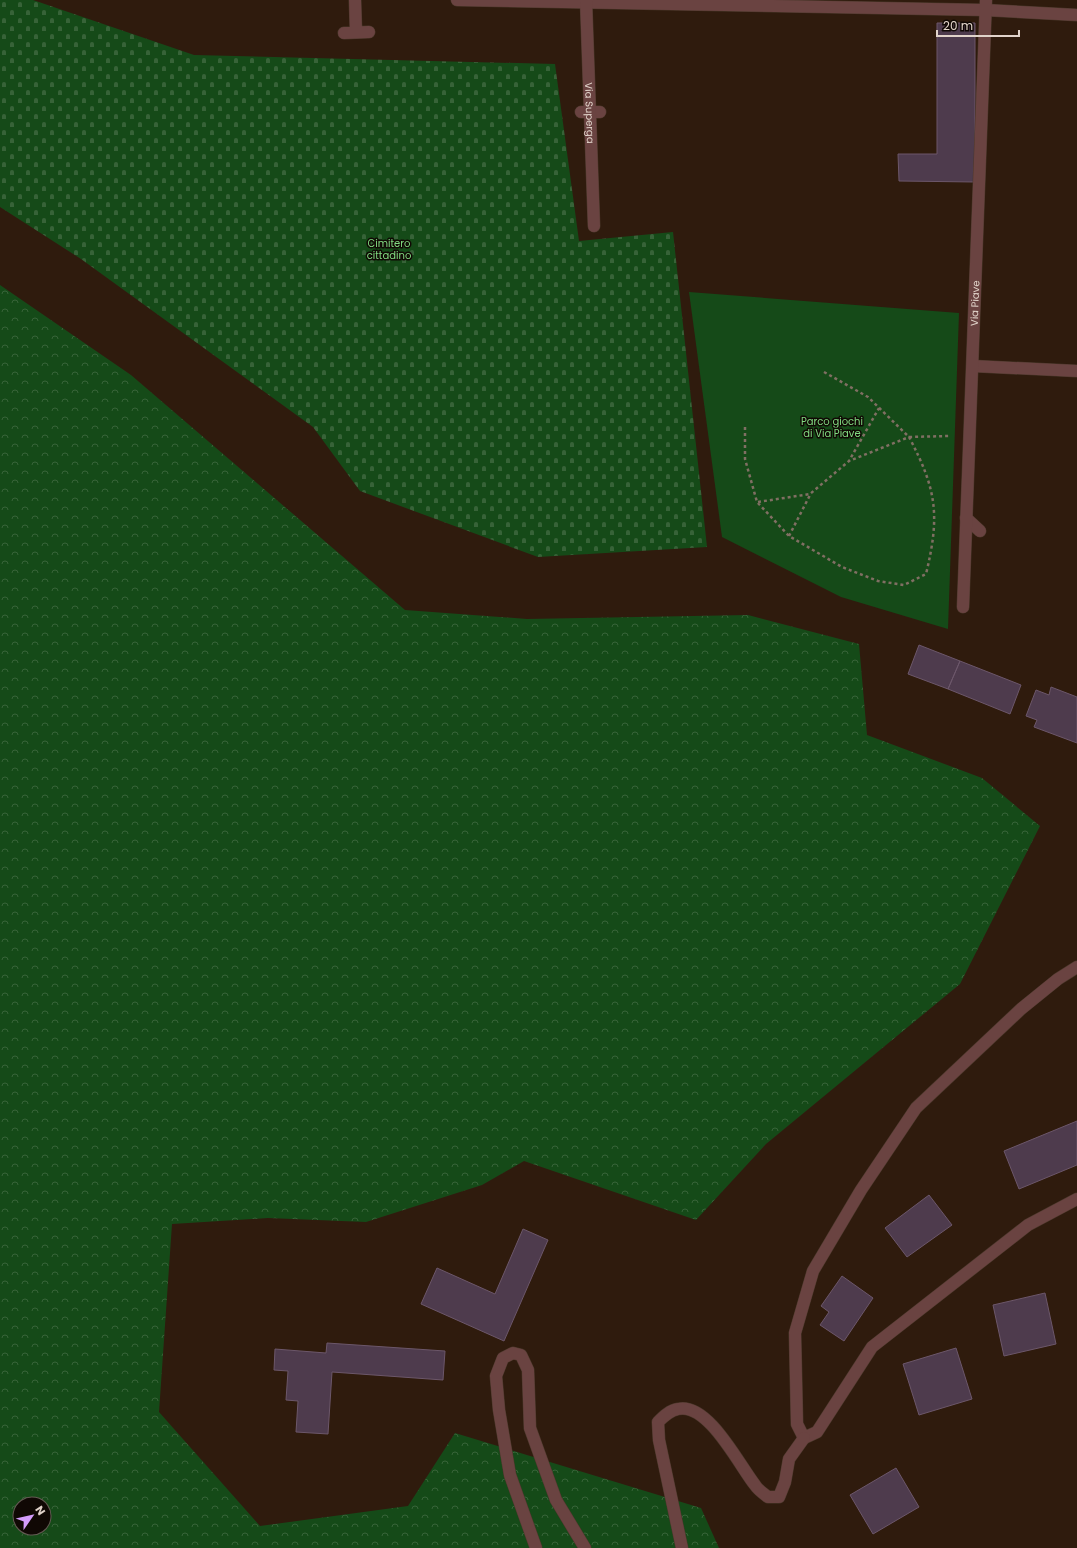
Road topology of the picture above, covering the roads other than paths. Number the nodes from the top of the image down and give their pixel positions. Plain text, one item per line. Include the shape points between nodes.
1 (355, 0) edge
2 (457, 0) edge
3 (586, 1) edge
4 (985, 5) edge
5 (1077, 14) edge
6 (344, 33) dead end
7 (594, 226) dead end
8 (973, 366) junction
9 (1077, 371) edge
10 (966, 518) junction
11 (980, 531) dead end
12 (963, 607) dead end
13 (1077, 967) edge
14 (1077, 1199) edge
15 (804, 1438) junction
16 (536, 1548) edge
17 (585, 1548) edge
18 (682, 1548) edge

1 - 6 street via 363,32
2 - 3 street
3 - 4 street
3 - 7 street, Via Superga
4 - 5 street
4 - 8 street, Via Piave
8 - 9 street
8 - 10 street, Via Piave
10 - 11 street
10 - 12 street, Via Piave
13 - 15 street via 1022,1008 916,1108 861,1190 813,1271 795,1333 797,1424
14 - 15 street via 1028,1224 872,1347 817,1432
15 - 18 street via 789,1458 785,1482 779,1497 768,1497 756,1486 705,1417 689,1409 678,1409 665,1415 658,1422 659,1440
16 - 17 street via 510,1475 499,1410 496,1376 503,1358 513,1353 521,1355 528,1370 530,1428 553,1493

